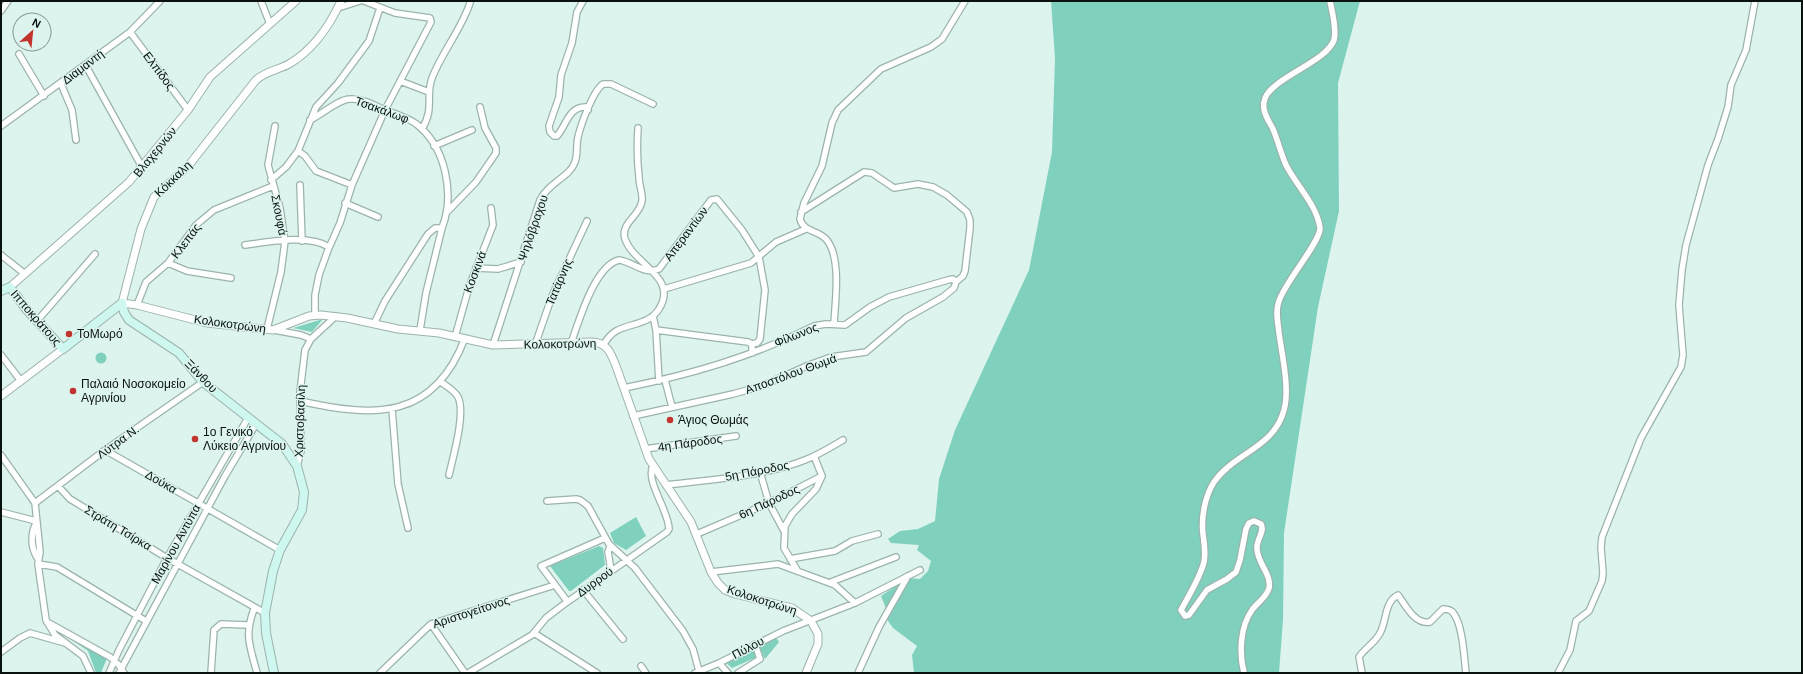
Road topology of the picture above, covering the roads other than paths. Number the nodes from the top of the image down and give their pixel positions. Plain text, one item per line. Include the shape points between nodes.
1 (8, 1) edge
2 (160, 1) edge
3 (261, 1) edge
4 (296, 1) edge
5 (341, 1) edge
6 (360, 1) edge
7 (364, 1) edge
8 (583, 1) edge
9 (965, 1) edge
10 (1330, 1) edge
11 (1755, 1) edge
12 (470, 3) dead end
13 (338, 8) junction
14 (380, 8) junction
15 (1, 11) edge
16 (270, 24) junction
17 (130, 32) junction
18 (19, 54) dead end
19 (86, 66) junction
20 (400, 81) junction
21 (61, 84) junction
22 (429, 92) junction
23 (44, 96) junction
24 (653, 104) dead end
25 (480, 107) dead end
26 (188, 110) junction
27 (385, 110) junction
28 (588, 110) junction
29 (310, 120) junction
30 (1, 126) edge
31 (275, 126) dead end
32 (638, 128) dead end
33 (422, 129) junction
34 (472, 130) dead end
35 (76, 140) dead end
36 (434, 146) junction
37 (298, 151) junction
38 (142, 167) junction
39 (272, 183) junction
40 (300, 185) dead end
41 (352, 185) junction
42 (345, 203) junction
43 (491, 208) dead end
44 (448, 211) junction
45 (801, 213) junction
46 (378, 217) dead end
47 (588, 221) dead end
48 (442, 228) junction
49 (806, 229) junction
50 (285, 241) junction
51 (302, 241) junction
52 (245, 245) dead end
53 (329, 247) junction
54 (95, 254) dead end
55 (1, 256) edge
56 (759, 256) junction
57 (521, 262) junction
58 (168, 263) junction
59 (476, 268) junction
60 (653, 271) junction
61 (25, 274) junction
62 (231, 278) dead end
63 (955, 285) junction
64 (10, 287) junction
65 (664, 289) junction
66 (1, 291) edge
67 (122, 303) junction
68 (137, 305) junction
69 (314, 315) junction
70 (336, 316) junction
71 (653, 316) junction
72 (37, 321) junction
73 (374, 324) junction
74 (834, 324) junction
75 (270, 329) junction
76 (420, 330) junction
77 (656, 330) junction
78 (455, 336) junction
79 (465, 338) junction
80 (311, 339) junction
81 (571, 343) junction
82 (604, 344) junction
83 (752, 344) junction
84 (493, 345) junction
85 (535, 345) junction
86 (63, 349) junction
87 (752, 353) junction
88 (1, 355) edge
89 (21, 381) junction
90 (662, 381) junction
91 (203, 382) junction
92 (441, 382) junction
93 (624, 388) junction
94 (1, 396) edge
95 (300, 401) junction
96 (672, 407) junction
97 (392, 409) junction
98 (633, 416) junction
99 (248, 418) junction
100 (256, 424) junction
101 (736, 436) dead end
102 (843, 440) dead end
103 (645, 449) junction
104 (105, 450) junction
105 (1, 455) edge
106 (814, 456) junction
107 (221, 464) junction
108 (297, 466) junction
109 (653, 466) junction
110 (229, 469) junction
111 (760, 472) junction
112 (449, 475) dead end
113 (822, 476) junction
114 (666, 485) junction
115 (58, 486) junction
116 (547, 501) dead end
117 (198, 503) junction
118 (769, 503) junction
119 (35, 504) junction
120 (207, 509) junction
121 (1, 512) edge
122 (36, 522) junction
123 (408, 528) dead end
124 (784, 531) junction
125 (697, 534) junction
126 (878, 534) dead end
127 (604, 538) junction
128 (610, 546) junction
129 (280, 550) junction
130 (896, 557) dead end
131 (167, 558) junction
132 (790, 559) junction
133 (626, 560) junction
134 (38, 562) junction
135 (178, 564) junction
136 (611, 570) junction
137 (797, 570) junction
138 (920, 570) dead end
139 (711, 572) junction
140 (908, 576) junction
141 (831, 582) junction
142 (555, 585) junction
143 (583, 590) junction
144 (567, 601) junction
145 (855, 603) junction
146 (254, 608) junction
147 (265, 613) junction
148 (137, 615) junction
149 (146, 621) junction
150 (811, 621) junction
151 (46, 622) junction
152 (431, 624) junction
153 (248, 625) junction
154 (534, 633) junction
155 (623, 639) dead end
156 (66, 644) junction
157 (755, 644) junction
158 (1, 652) edge
159 (115, 660) junction
160 (720, 663) junction
161 (640, 666) dead end
162 (121, 671) edge
163 (697, 672) edge
164 (90, 673) edge
165 (109, 673) edge
166 (211, 673) edge
167 (257, 673) edge
168 (274, 673) edge
169 (380, 673) edge
170 (467, 673) edge
171 (597, 673) edge
172 (646, 673) edge
173 (728, 673) edge
174 (738, 673) edge
175 (806, 673) edge
176 (858, 673) edge
177 (1244, 673) edge
178 (1362, 673) edge
179 (1466, 673) edge
180 (1558, 673) edge

1 - 15 street
2 - 17 street, Διαμαντή
3 - 16 street
4 - 16 street, Βλαχερνών
5 - 13 street, Κόκκαλη
6 - 13 street
7 - 14 street
8 - 28 street via 577,12 572,43 561,76 559,97 549,126 550,132 556,136 568,117 578,108 586,107
9 - 45 street via 942,40 881,69 838,110 832,123 822,166
10 - 177 street via 1335,33 1332,44 1269,91 1263,104 1283,158 1311,206 1320,228 1318,239 1291,277 1278,304 1286,388 1285,409 1268,439 1230,464 1210,489 1204,506 1202,530 1205,561 1181,610 1184,616 1189,615 1207,590 1236,572 1247,526 1254,520 1261,524 1262,530 1257,544 1258,555 1270,586 1266,595 1253,609 1242,636 1241,655
11 - 180 street via 1746,50 1731,85 1728,106 1708,165 1686,245 1679,305 1683,355 1681,367 1641,438 1627,470 1602,537 1602,581 1589,611 1577,619 1570,650
12 - 22 street via 434,73
13 - 67 street, Κόκκαλη via 306,52 289,64 256,80 189,165 154,197 141,229
14 - 20 street via 431,20
14 - 29 street, Κλεπάς via 366,46 338,83 318,104
16 - 26 street, Βλαχερνών via 210,77
17 - 19 street, Διαμαντή
17 - 26 street, Ελπίδος
18 - 23 street
19 - 21 street, Διαμαντή
19 - 38 street
20 - 22 street
20 - 27 street
21 - 23 street, Διαμαντή
21 - 35 street via 72,110
22 - 33 street via 430,112
23 - 30 street, Διαμαντή
24 - 28 street, Ψηλόβραχου via 607,83 598,90
25 - 44 street via 496,153 476,182
26 - 38 street, Βλαχερνών
27 - 29 street, Τσακάλωφ via 363,101 348,99
27 - 33 street, Τσακάλωφ via 408,119
27 - 41 street
28 - 57 street, Ψηλόβραχου via 578,138 575,163 568,172 550,185 542,196
29 - 37 street, Κλεπάς
31 - 39 street, Σκουφά via 268,161
32 - 60 street, Απεραντίων via 637,159 642,201 626,226 625,235 632,251
33 - 36 street, Τσακάλωφ
34 - 36 street
36 - 44 street, Τσακάλωφ via 445,170
37 - 39 street, Κλεπάς
37 - 41 street via 316,171
38 - 61 street, Βλαχερνών via 130,182
39 - 50 street, Σκουφά via 280,208
39 - 58 street, Κλεπάς via 211,212 193,228
40 - 51 street
41 - 42 street
42 - 46 street
42 - 53 street via 340,223
43 - 59 street, Κοσκινά via 493,225
44 - 48 street, Τσακάλωφ
45 - 49 street via 800,221
45 - 63 street, Αποστόλου Θωμά via 864,172 872,173 894,188 918,184 933,187 963,208 970,220 965,271
47 - 85 street, Τατάρνης via 552,296
48 - 73 street via 435,228 428,234 385,301
48 - 76 street, Τσακάλωφ
49 - 56 street via 776,242
49 - 74 street via 825,238 833,256 836,274
50 - 51 street
50 - 52 street
50 - 75 street, Σκουφά
51 - 53 street via 321,243
53 - 69 street via 317,283
54 - 72 street
55 - 61 street, Ιπποκράτους
56 - 60 street, Απεραντίων via 719,200 711,200 660,267
56 - 65 street via 747,264
56 - 83 street via 765,291 759,340
57 - 59 street via 498,269
57 - 84 street, Ψηλόβραχου
58 - 62 street via 187,271
58 - 68 street, Κλεπάς via 146,282
59 - 78 street, Κοσκινά
60 - 65 street, Απεραντίων
60 - 81 street, Απεραντίων via 646,271 622,260 611,265 591,291
61 - 64 street, Βλαχερνών
63 - 74 street, Φίλωνος via 952,279 889,297 870,307 848,324
63 - 96 street, Αποστόλου Θωμά via 944,298 906,318 866,352 831,357 762,386
64 - 66 main road, Βλαχερνών
64 - 72 main road, Ιπποκράτους
65 - 71 street via 662,304
67 - 68 street, Κολοκοτρώνη
67 - 86 main road
67 - 91 main road, Ξάνθου via 129,320 179,354
68 - 75 street, Κολοκοτρώνη via 204,322
69 - 70 street, Κολοκοτρώνη
69 - 75 street, Κολοκοτρώνη
70 - 73 street, Κολοκοτρώνη
70 - 80 street, Χριστοβασίλη
71 - 77 street
71 - 82 street via 641,323 617,330
72 - 86 main road, Ιπποκράτους
73 - 76 street, Κολοκοτρώνη
74 - 87 street, Φίλωνος via 814,326
75 - 80 street
76 - 78 street, Κολοκοτρώνη
77 - 83 street
77 - 90 street
78 - 79 street, Κολοκοτρώνη
79 - 84 street, Κολοκοτρώνη
79 - 92 street via 456,361
80 - 95 street, Χριστοβασίλη via 304,355
81 - 82 street, Κολοκοτρώνη
81 - 85 street, Κολοκοτρώνη
82 - 93 street, Κολοκοτρώνη via 612,355
83 - 87 street
84 - 85 street, Κολοκοτρώνη
86 - 89 street
87 - 90 street, Φίλωνος
88 - 89 street
89 - 94 street
90 - 93 street, Φίλωνος
90 - 96 street
91 - 99 main road, Ξάνθου
91 - 104 street, Λύτρα Ν.
92 - 97 street via 406,405
92 - 112 street via 457,396 460,406
93 - 98 street, Κολοκοτρώνη
95 - 97 street via 343,409
95 - 108 street, Χριστοβασίλη via 301,443
96 - 98 street, Αποστόλου Θωμά
97 - 123 street via 398,484
98 - 103 street, Κολοκοτρώνη
99 - 100 main road, Ξάνθου
99 - 107 street, Μαρίνου Αντύπα
100 - 108 main road, Ξάνθου via 282,444
100 - 110 street, Μαρίνου Αντύπα
101 - 103 street, 4η Πάροδος
102 - 106 street, 5η Πάροδος
103 - 109 street, Κολοκοτρώνη
104 - 115 street, Λύτρα Ν.
104 - 117 street, Δούκα
105 - 119 street
106 - 111 street, 5η Πάροδος via 798,463
106 - 113 street
107 - 110 street
107 - 117 street, Μαρίνου Αντύπα
108 - 129 main road, Χριστοβασίλη via 304,492 303,506 299,518
109 - 114 street, Κολοκοτρώνη
109 - 133 street, Δυρρού via 650,475 667,517 669,529 662,537
110 - 120 street, Μαρίνου Αντύπα
111 - 114 street, 5η Πάροδος
111 - 118 street
113 - 118 street, 6η Πάροδος
113 - 124 street via 816,489 792,514
114 - 125 street, Κολοκοτρώνη
115 - 119 street, Λύτρα Ν.
115 - 131 street, Στράτη Τσίρκα via 70,499
116 - 127 street, Πύλου via 576,499 585,503
117 - 120 street, Δούκα
117 - 131 street, Μαρίνου Αντύπα
118 - 124 street
118 - 125 street, 6η Πάροδος
119 - 122 street
120 - 129 street, Δούκα
120 - 135 street, Μαρίνου Αντύπα
121 - 122 street
122 - 134 street via 39,531
124 - 132 street via 784,548
125 - 139 street, Κολοκοτρώνη
126 - 132 street via 852,542 835,551
127 - 128 street, Πύλου
127 - 142 street via 541,566
128 - 133 street, Πύλου
128 - 136 street via 608,552
129 - 147 main road, Χριστοβασίλη
130 - 141 street
131 - 135 street, Στράτη Τσίρκα
131 - 148 street, Μαρίνου Αντύπα
132 - 137 street
133 - 136 street, Δυρρού
133 - 163 street, Πύλου via 637,570 683,631 693,650
134 - 148 street via 57,567
134 - 151 street
135 - 146 street, Στράτη Τσίρκα
135 - 149 street, Μαρίνου Αντύπα
136 - 143 street, Δυρρού
137 - 139 street via 778,564
137 - 141 street
138 - 140 street, Πύλου
139 - 150 street, Κολοκοτρώνη via 728,592 788,606
140 - 145 street, Πύλου
140 - 176 street via 879,627
141 - 145 street
142 - 144 street
142 - 152 street, Αριστογείτονος
143 - 144 street, Δυρρού
143 - 155 street
144 - 154 street, Δυρρού via 544,620
145 - 150 street, Πύλου
146 - 147 street, Στράτη Τσίρκα
146 - 153 street
147 - 168 main road, Χριστοβασίλη
148 - 149 street
148 - 159 street, Μαρίνου Αντύπα
149 - 162 street, Μαρίνου Αντύπα
150 - 157 street, Πύλου
150 - 175 street, Κολοκοτρώνη via 817,632 818,642
151 - 156 street via 55,635
151 - 159 street
152 - 169 street, Αριστογείτονος
152 - 170 street
153 - 166 street via 221,624 214,630
153 - 167 street via 249,643
154 - 170 street, Δυρρού
154 - 171 street
156 - 158 street via 30,633
156 - 164 street via 83,656
157 - 160 street, Πύλου
157 - 174 street via 760,657 757,662
159 - 162 street
159 - 165 street, Μαρίνου Αντύπα
160 - 163 street, Πύλου
160 - 173 street
161 - 172 street
178 - 179 street via 1359,657 1376,640 1384,624 1389,603 1398,595 1413,616 1424,623 1430,622 1443,608 1455,614

